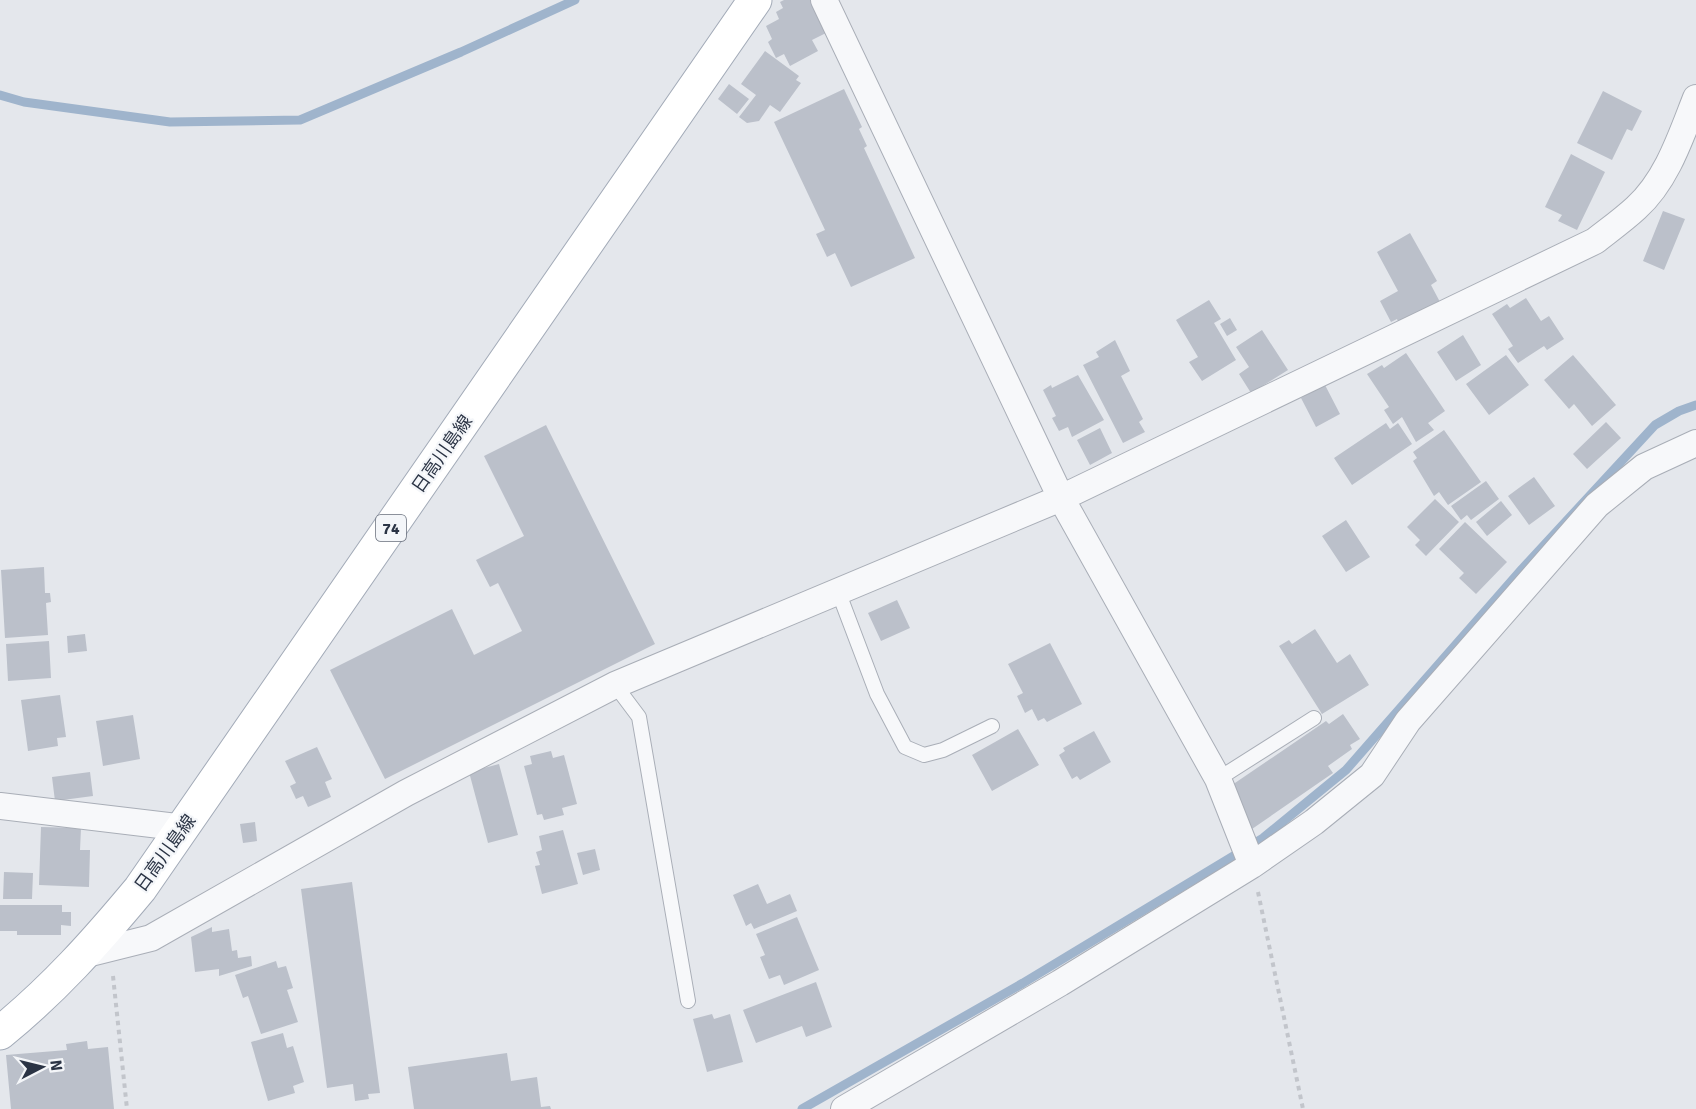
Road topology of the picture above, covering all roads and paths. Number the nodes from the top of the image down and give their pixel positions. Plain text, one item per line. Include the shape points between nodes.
1 (755, 0) edge
2 (824, 0) edge
3 (1696, 98) edge
4 (1696, 443) edge
5 (1061, 498) junction
6 (838, 591) junction
7 (615, 684) junction
8 (1314, 718) dead end
9 (992, 726) dead end
10 (1218, 779) junction
11 (0, 806) edge
12 (185, 828) junction
13 (1252, 865) junction
14 (99, 951) junction
15 (688, 1001) dead end
16 (0, 1034) edge
17 (127, 1109) edge
18 (844, 1109) edge
19 (1303, 1109) edge

1 - 12 main road, 日高川島線 / 74
2 - 5 street
3 - 5 street via 1659,181 1637,208 1595,241
4 - 13 street via 1644,467 1597,505 1408,721 1372,775
5 - 6 street
5 - 10 street
6 - 7 street
6 - 9 lane via 877,694 905,747 924,755 934,753
7 - 14 street via 406,793 151,938
7 - 15 lane via 639,717
8 - 10 lane
10 - 13 street
11 - 12 street
12 - 14 main road, 日高川島線 / 74
13 - 18 street
13 - 19 path
14 - 16 main road, 日高川島線 / 74
14 - 17 path

